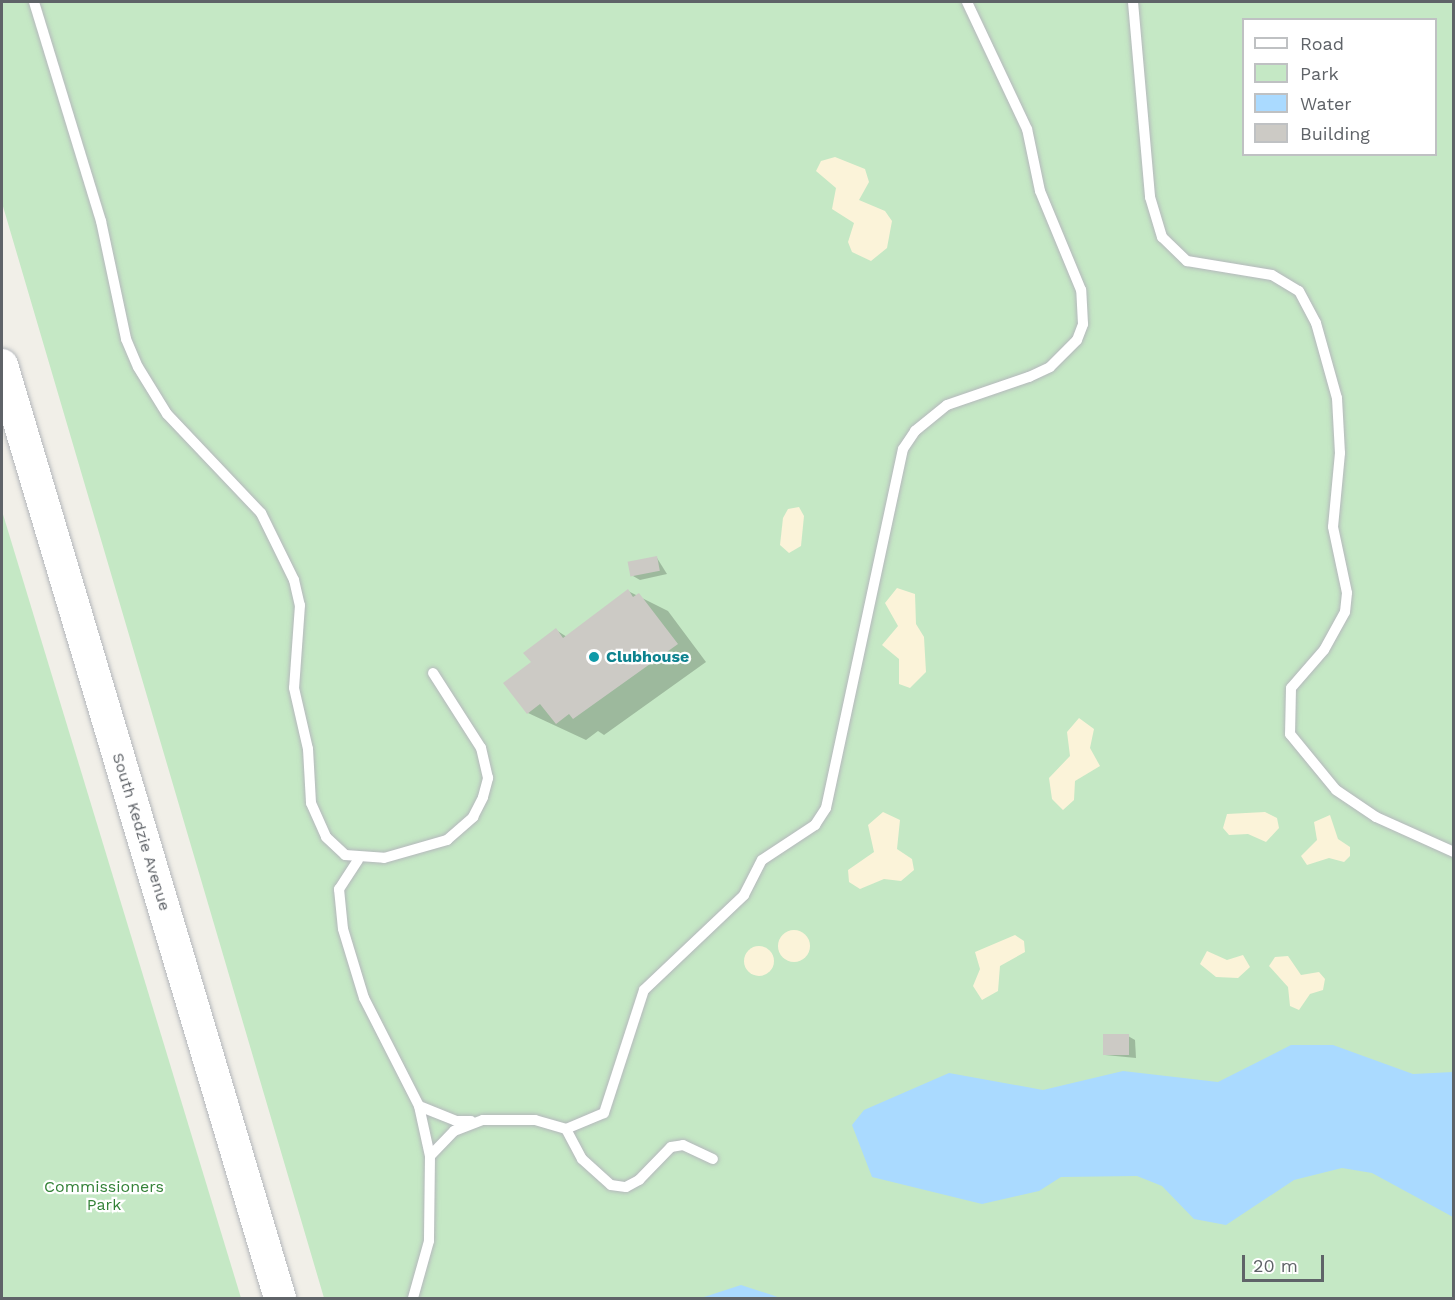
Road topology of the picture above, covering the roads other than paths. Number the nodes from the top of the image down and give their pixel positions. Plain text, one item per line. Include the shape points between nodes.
1 (34, 2) edge
2 (967, 2) edge
3 (1133, 2) edge
4 (2, 365) edge
5 (433, 672) dead end
6 (1454, 852) edge
7 (358, 860) junction
8 (419, 1106) junction
9 (483, 1120) junction
10 (566, 1130) junction
11 (430, 1156) junction
12 (713, 1159) dead end
13 (280, 1299) edge
14 (413, 1299) edge

1 - 7 lane via 101,221 115,295 138,367 167,414 261,513 294,580 300,625 294,688 308,748 311,803 334,848
2 - 10 lane via 1027,129 1040,191 1081,290 1083,324 1077,340 1050,367 947,405 915,431 903,449 826,808 815,825 762,860 744,895 658,971 644,990 604,1113
3 - 6 lane via 1150,197 1162,237 1187,261 1272,275 1299,291 1316,323 1337,398 1340,453 1333,527 1347,593 1345,612 1324,650 1290,688 1290,734 1336,790 1376,817
4 - 13 main road, South Kedzie Avenue
5 - 7 lane via 481,748 488,778 483,797 473,817 447,840
7 - 8 lane via 339,889 343,929 364,998
8 - 9 lane via 456,1121
8 - 11 lane
9 - 10 lane via 535,1120
9 - 11 lane via 454,1131
10 - 12 lane via 582,1160 611,1185 626,1187 639,1180 671,1147 683,1145
11 - 14 lane via 429,1241

